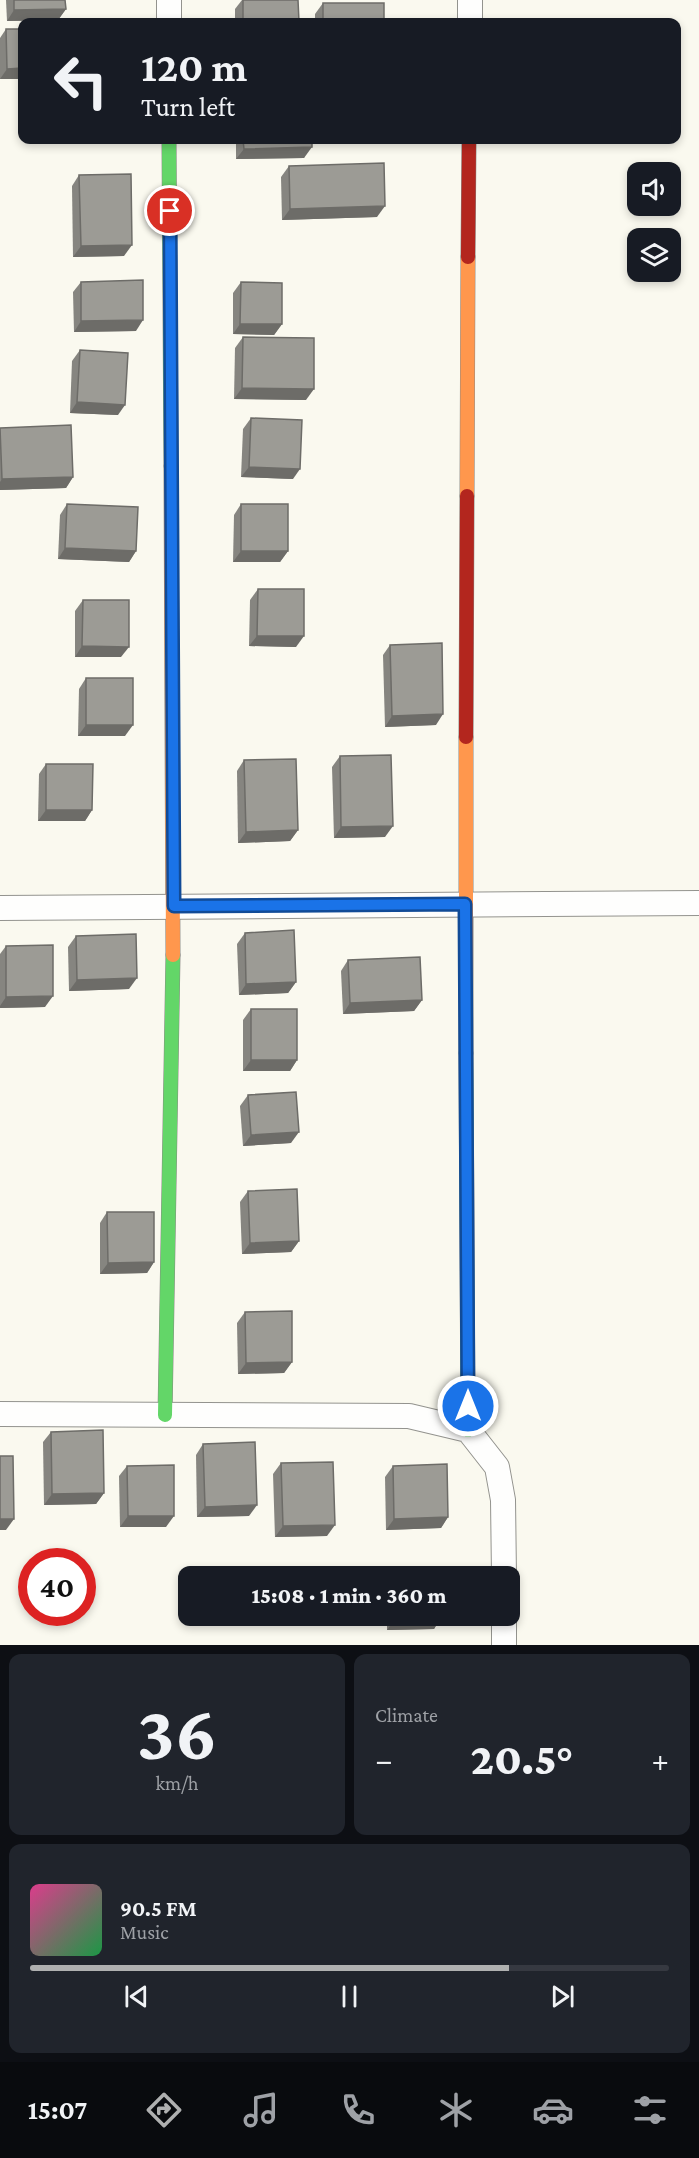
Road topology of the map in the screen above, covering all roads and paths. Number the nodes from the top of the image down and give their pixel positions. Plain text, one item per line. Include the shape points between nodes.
1 (169, 0) edge
2 (470, 0) edge
3 (169, 18) edge
4 (470, 18) edge
5 (170, 144) edge
6 (469, 144) edge
7 (699, 903) edge
8 (465, 904) junction
9 (174, 906) junction
10 (0, 908) edge
11 (0, 1414) edge
12 (165, 1414) junction
13 (468, 1430) junction
14 (504, 1566) edge
15 (504, 1626) edge
16 (504, 1645) edge

1 - 3 street
2 - 4 street
5 - 9 street
6 - 8 street
7 - 8 street
8 - 9 street
8 - 13 street
9 - 10 street
9 - 12 street
11 - 12 street
12 - 13 street via 409,1416
13 - 14 street via 497,1467 503,1500
15 - 16 street

